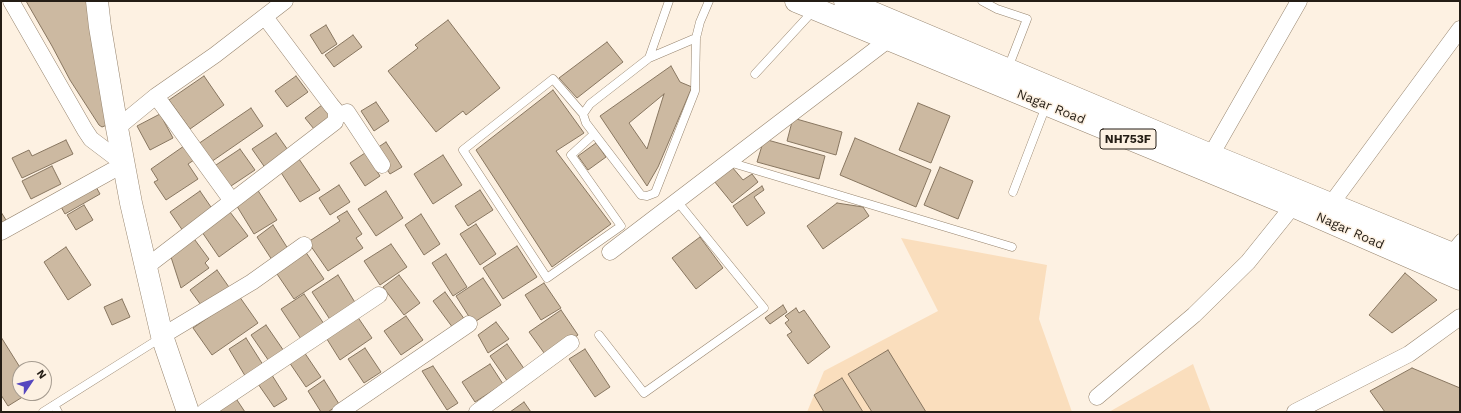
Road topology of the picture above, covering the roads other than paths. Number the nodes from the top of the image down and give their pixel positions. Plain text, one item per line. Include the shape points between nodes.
1 (11, 1) edge
2 (97, 1) edge
3 (285, 1) edge
4 (669, 1) edge
5 (709, 1) edge
6 (845, 1) edge
7 (982, 1) edge
8 (1299, 1) edge
9 (805, 5) edge
10 (265, 17) junction
11 (1460, 29) edge
12 (696, 38) junction
13 (888, 40) junction
14 (649, 58) junction
15 (1007, 69) junction
16 (755, 74) dead end
17 (156, 96) junction
18 (1046, 105) junction
19 (584, 114) junction
20 (336, 117) junction
21 (117, 128) junction
22 (594, 134) junction
23 (1211, 155) junction
24 (728, 162) junction
25 (124, 164) junction
26 (382, 165) dead end
27 (1013, 192) dead end
28 (232, 201) junction
29 (677, 201) junction
30 (1331, 204) junction
31 (1293, 206) junction
32 (1, 232) edge
33 (304, 246) dead end
34 (1012, 247) dead end
35 (1456, 249) edge
36 (610, 252) dead end
37 (146, 267) junction
38 (1460, 278) edge
39 (379, 295) dead end
40 (1460, 317) edge
41 (469, 324) dead end
42 (599, 335) dead end
43 (162, 336) junction
44 (571, 343) dead end
45 (1097, 398) dead end
46 (56, 409) edge
47 (43, 412) edge
48 (188, 412) edge
49 (204, 412) edge
50 (340, 412) edge
51 (477, 412) edge
52 (1295, 412) edge

1 - 25 street via 91,139
2 - 21 main road
3 - 10 street
4 - 14 lane
5 - 12 lane
6 - 15 main road, Nagar Road / NH753F via 870,8
7 - 15 lane via 996,9 1027,19
8 - 23 street
9 - 13 main road, Nagar Road / NH753F
9 - 16 lane
10 - 17 street
10 - 20 street via 336,111
11 - 30 street
12 - 14 lane
12 - 22 lane via 695,91 655,193 641,195
13 - 18 main road, Nagar Road / NH753F
13 - 24 street
14 - 19 lane via 590,104
15 - 23 main road, Nagar Road / NH753F
17 - 21 street
17 - 28 street
18 - 27 lane
18 - 31 main road, Nagar Road / NH753F
19 - 22 lane via 586,123
19 - 22 lane via 553,79 463,150 548,278 621,226 571,154
20 - 26 street via 347,112
20 - 28 street via 335,122 329,127
21 - 25 main road
23 - 30 main road, Nagar Road / NH753F
24 - 29 street
24 - 34 lane
25 - 32 street
25 - 37 main road
28 - 37 street
29 - 36 street
29 - 42 lane via 764,308 644,393
30 - 35 main road, Nagar Road / NH753F
31 - 38 main road, Nagar Road / NH753F
31 - 45 street via 1248,262 1194,315
33 - 43 street via 252,282
37 - 43 main road
39 - 49 street
40 - 52 street via 1410,354
41 - 50 street
43 - 46 lane
43 - 48 main road
44 - 51 street
46 - 47 lane

